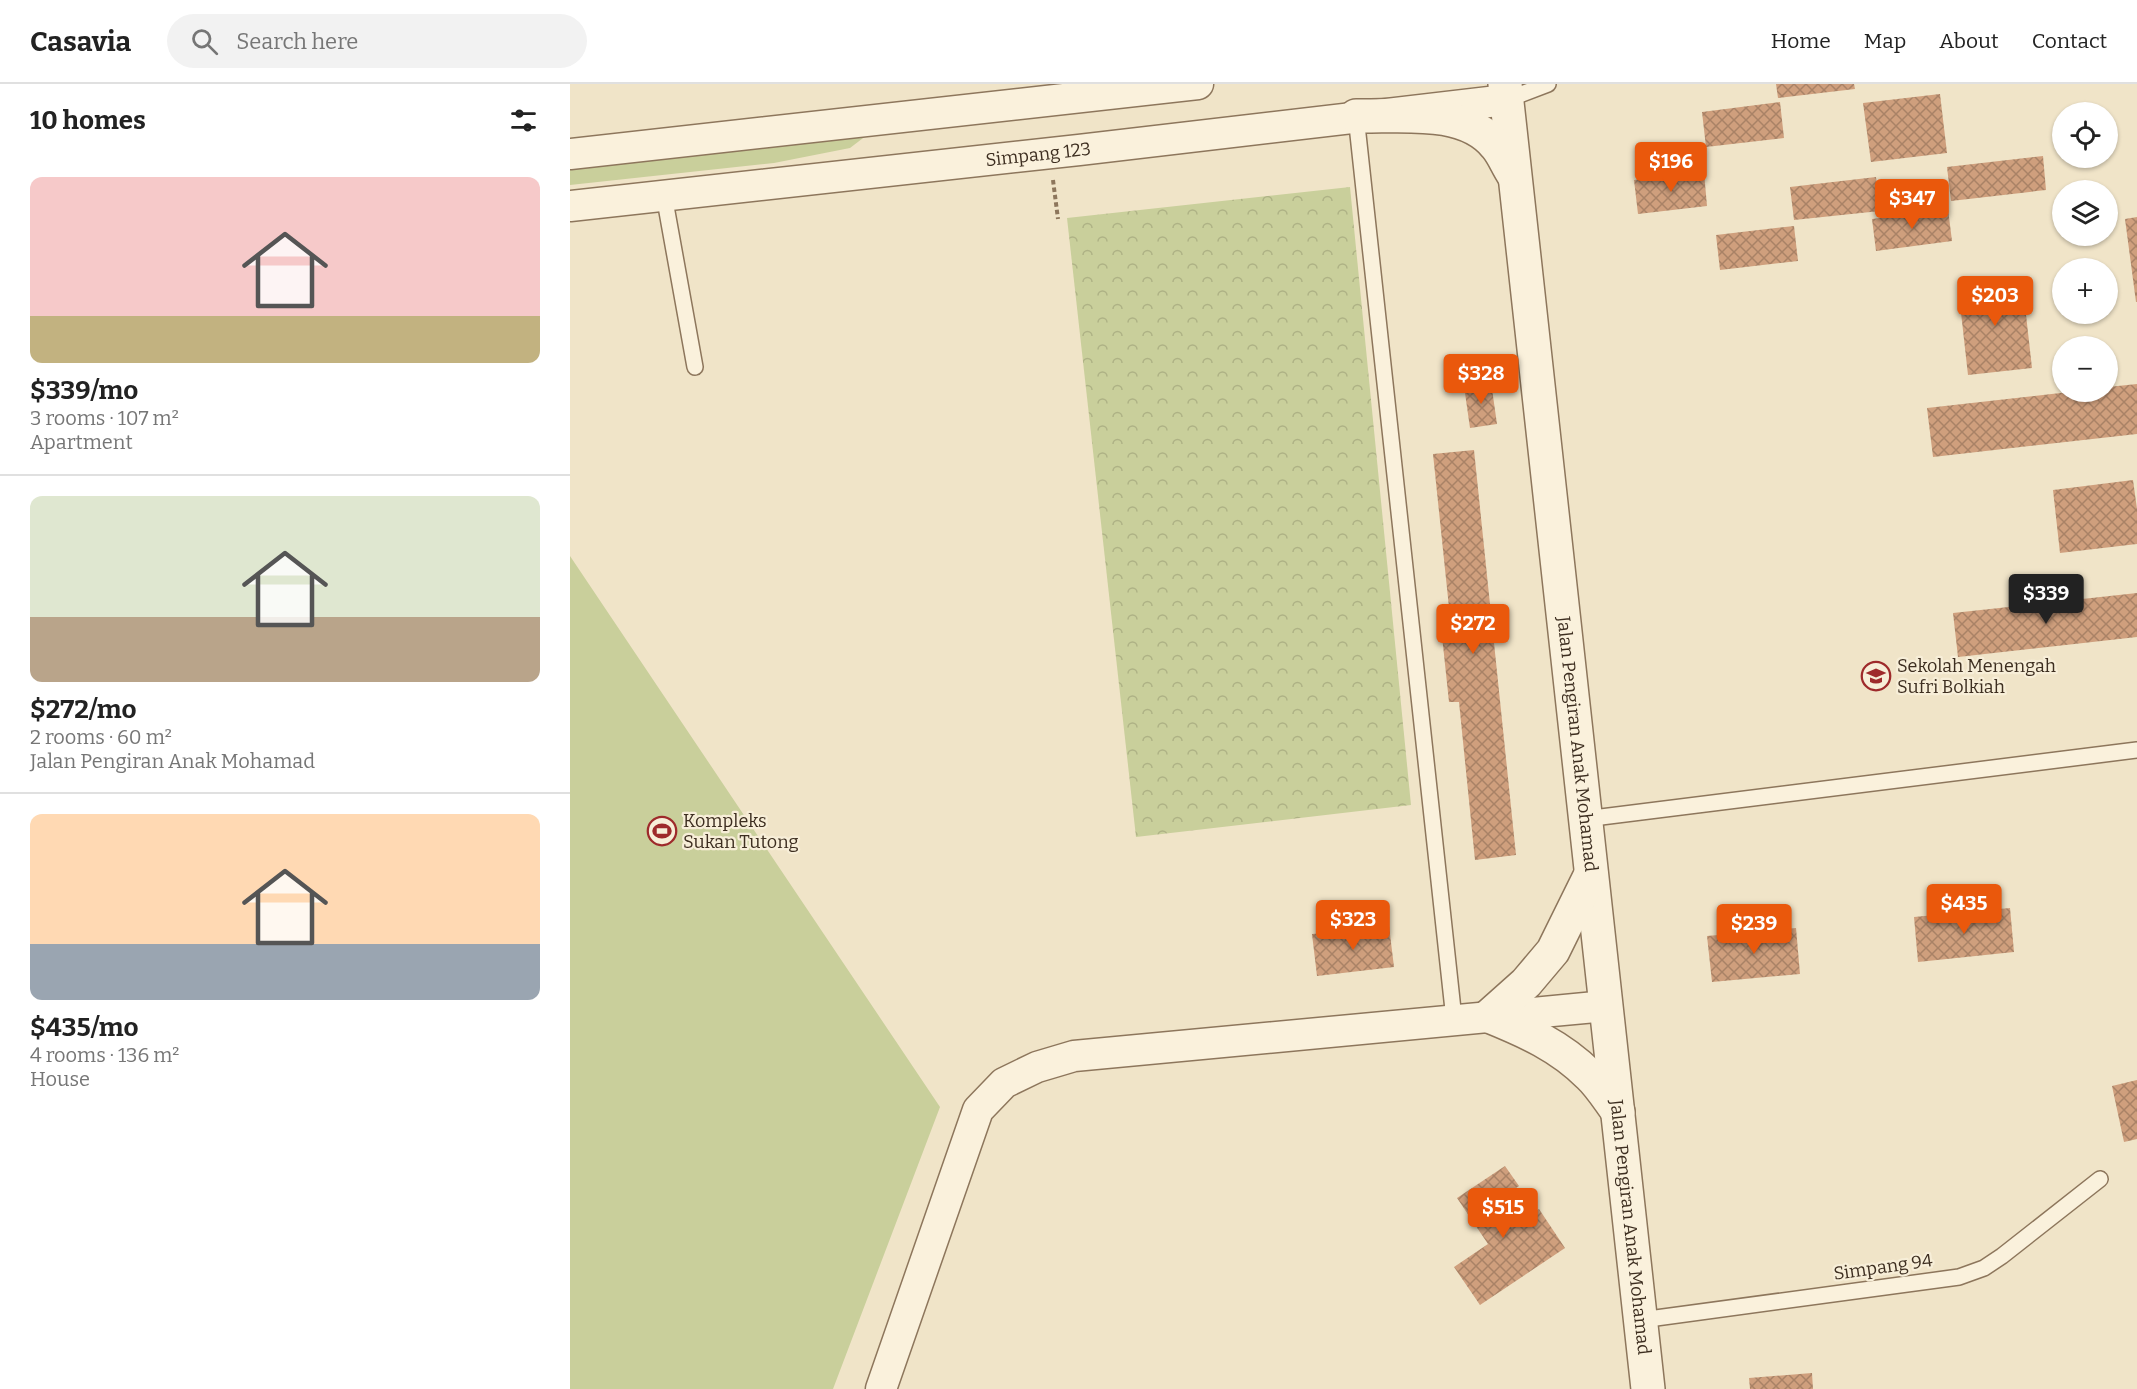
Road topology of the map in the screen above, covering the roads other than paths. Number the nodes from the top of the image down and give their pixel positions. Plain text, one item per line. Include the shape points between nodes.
1 (1198, 84) edge
2 (1548, 84) edge
3 (1505, 92) edge
4 (1356, 116) junction
5 (570, 154) edge
6 (1515, 178) junction
7 (664, 195) junction
8 (570, 206) edge
9 (695, 367) dead end
10 (2137, 750) edge
11 (1585, 819) junction
12 (1591, 873) junction
13 (1606, 1006) junction
14 (1489, 1016) junction
15 (1454, 1019) junction
16 (1619, 1113) junction
17 (2100, 1179) dead end
18 (1641, 1320) junction
19 (881, 1389) edge
20 (1648, 1389) edge

1 - 5 street
2 - 3 lane
3 - 4 street, Simpang 123
3 - 6 street, Jalan Pengiran Anak Mohamad
4 - 6 street via 1452,119 1475,128 1496,145
4 - 7 street, Simpang 123
4 - 15 lane
6 - 11 street, Jalan Pengiran Anak Mohamad
7 - 8 street, Simpang 123
7 - 9 lane
10 - 11 lane
11 - 12 street, Jalan Pengiran Anak Mohamad
12 - 13 street, Jalan Pengiran Anak Mohamad
12 - 14 street via 1553,951 1526,983
13 - 14 street
13 - 16 street, Jalan Pengiran Anak Mohamad
14 - 15 street
14 - 16 street via 1557,1047 1590,1076
15 - 19 street via 1074,1056 1037,1067 1004,1083 978,1110
16 - 18 street, Jalan Pengiran Anak Mohamad
17 - 18 lane, Simpang 94 via 2002,1256 1959,1277
18 - 20 street, Jalan Pengiran Anak Mohamad

